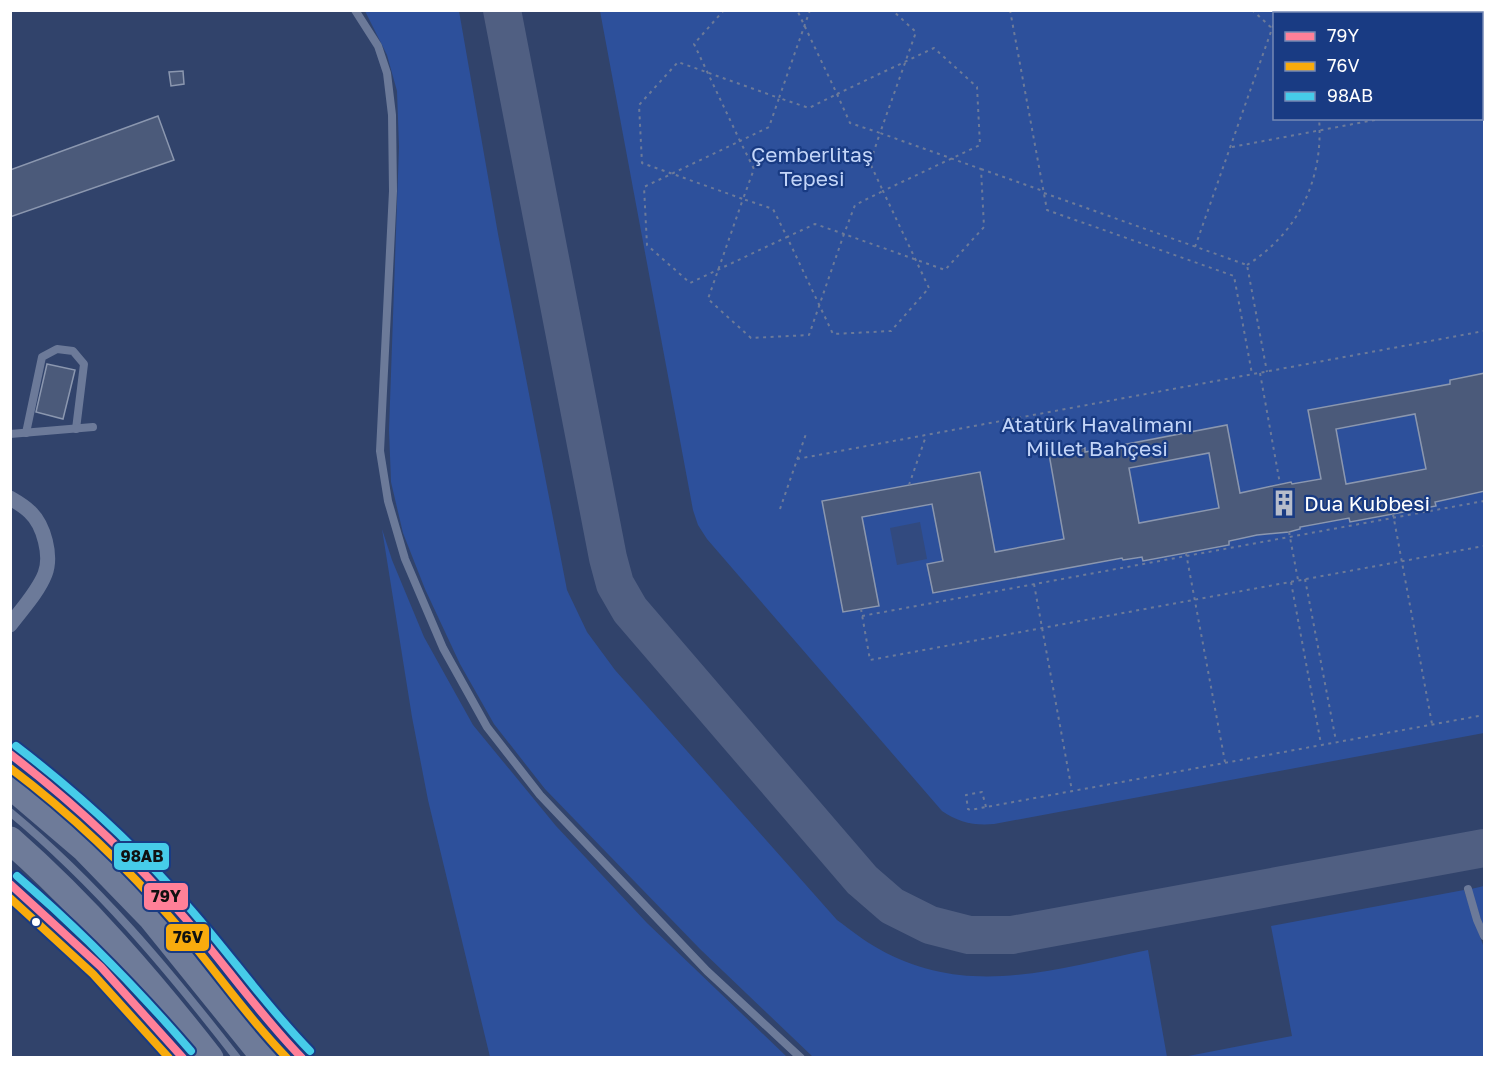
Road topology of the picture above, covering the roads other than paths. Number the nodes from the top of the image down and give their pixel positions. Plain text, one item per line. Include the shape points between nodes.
1 (356, 10) edge
2 (93, 427) dead end
3 (76, 429) junction
4 (26, 433) junction
5 (10, 434) edge
6 (10, 498) edge
7 (17, 607) edge
8 (10, 625) edge
9 (10, 754) edge
10 (10, 785) edge
11 (10, 812) edge
12 (10, 840) edge
13 (10, 863) edge
14 (10, 884) edge
15 (1468, 889) dead end
16 (1485, 936) edge
17 (137, 968) junction
18 (287, 1053) edge
19 (183, 1058) edge
20 (210, 1058) edge
21 (237, 1058) edge
22 (801, 1058) edge

1 - 22 lane via 378,46 387,73 392,115 393,191 380,451 388,501 405,560 442,648 487,727 540,795 708,971
2 - 3 lane
3 - 4 lane
3 - 4 lane via 84,364 73,351 57,349 42,357
4 - 5 lane
6 - 7 street via 32,513 48,553 45,573
7 - 8 street
9 - 18 main road via 63,796 173,904
10 - 18 highway via 85,849
11 - 21 lane via 117,912
12 - 17 highway via 69,894
13 - 17 highway via 111,951
14 - 19 main road via 112,977
15 - 16 lane
17 - 20 highway

